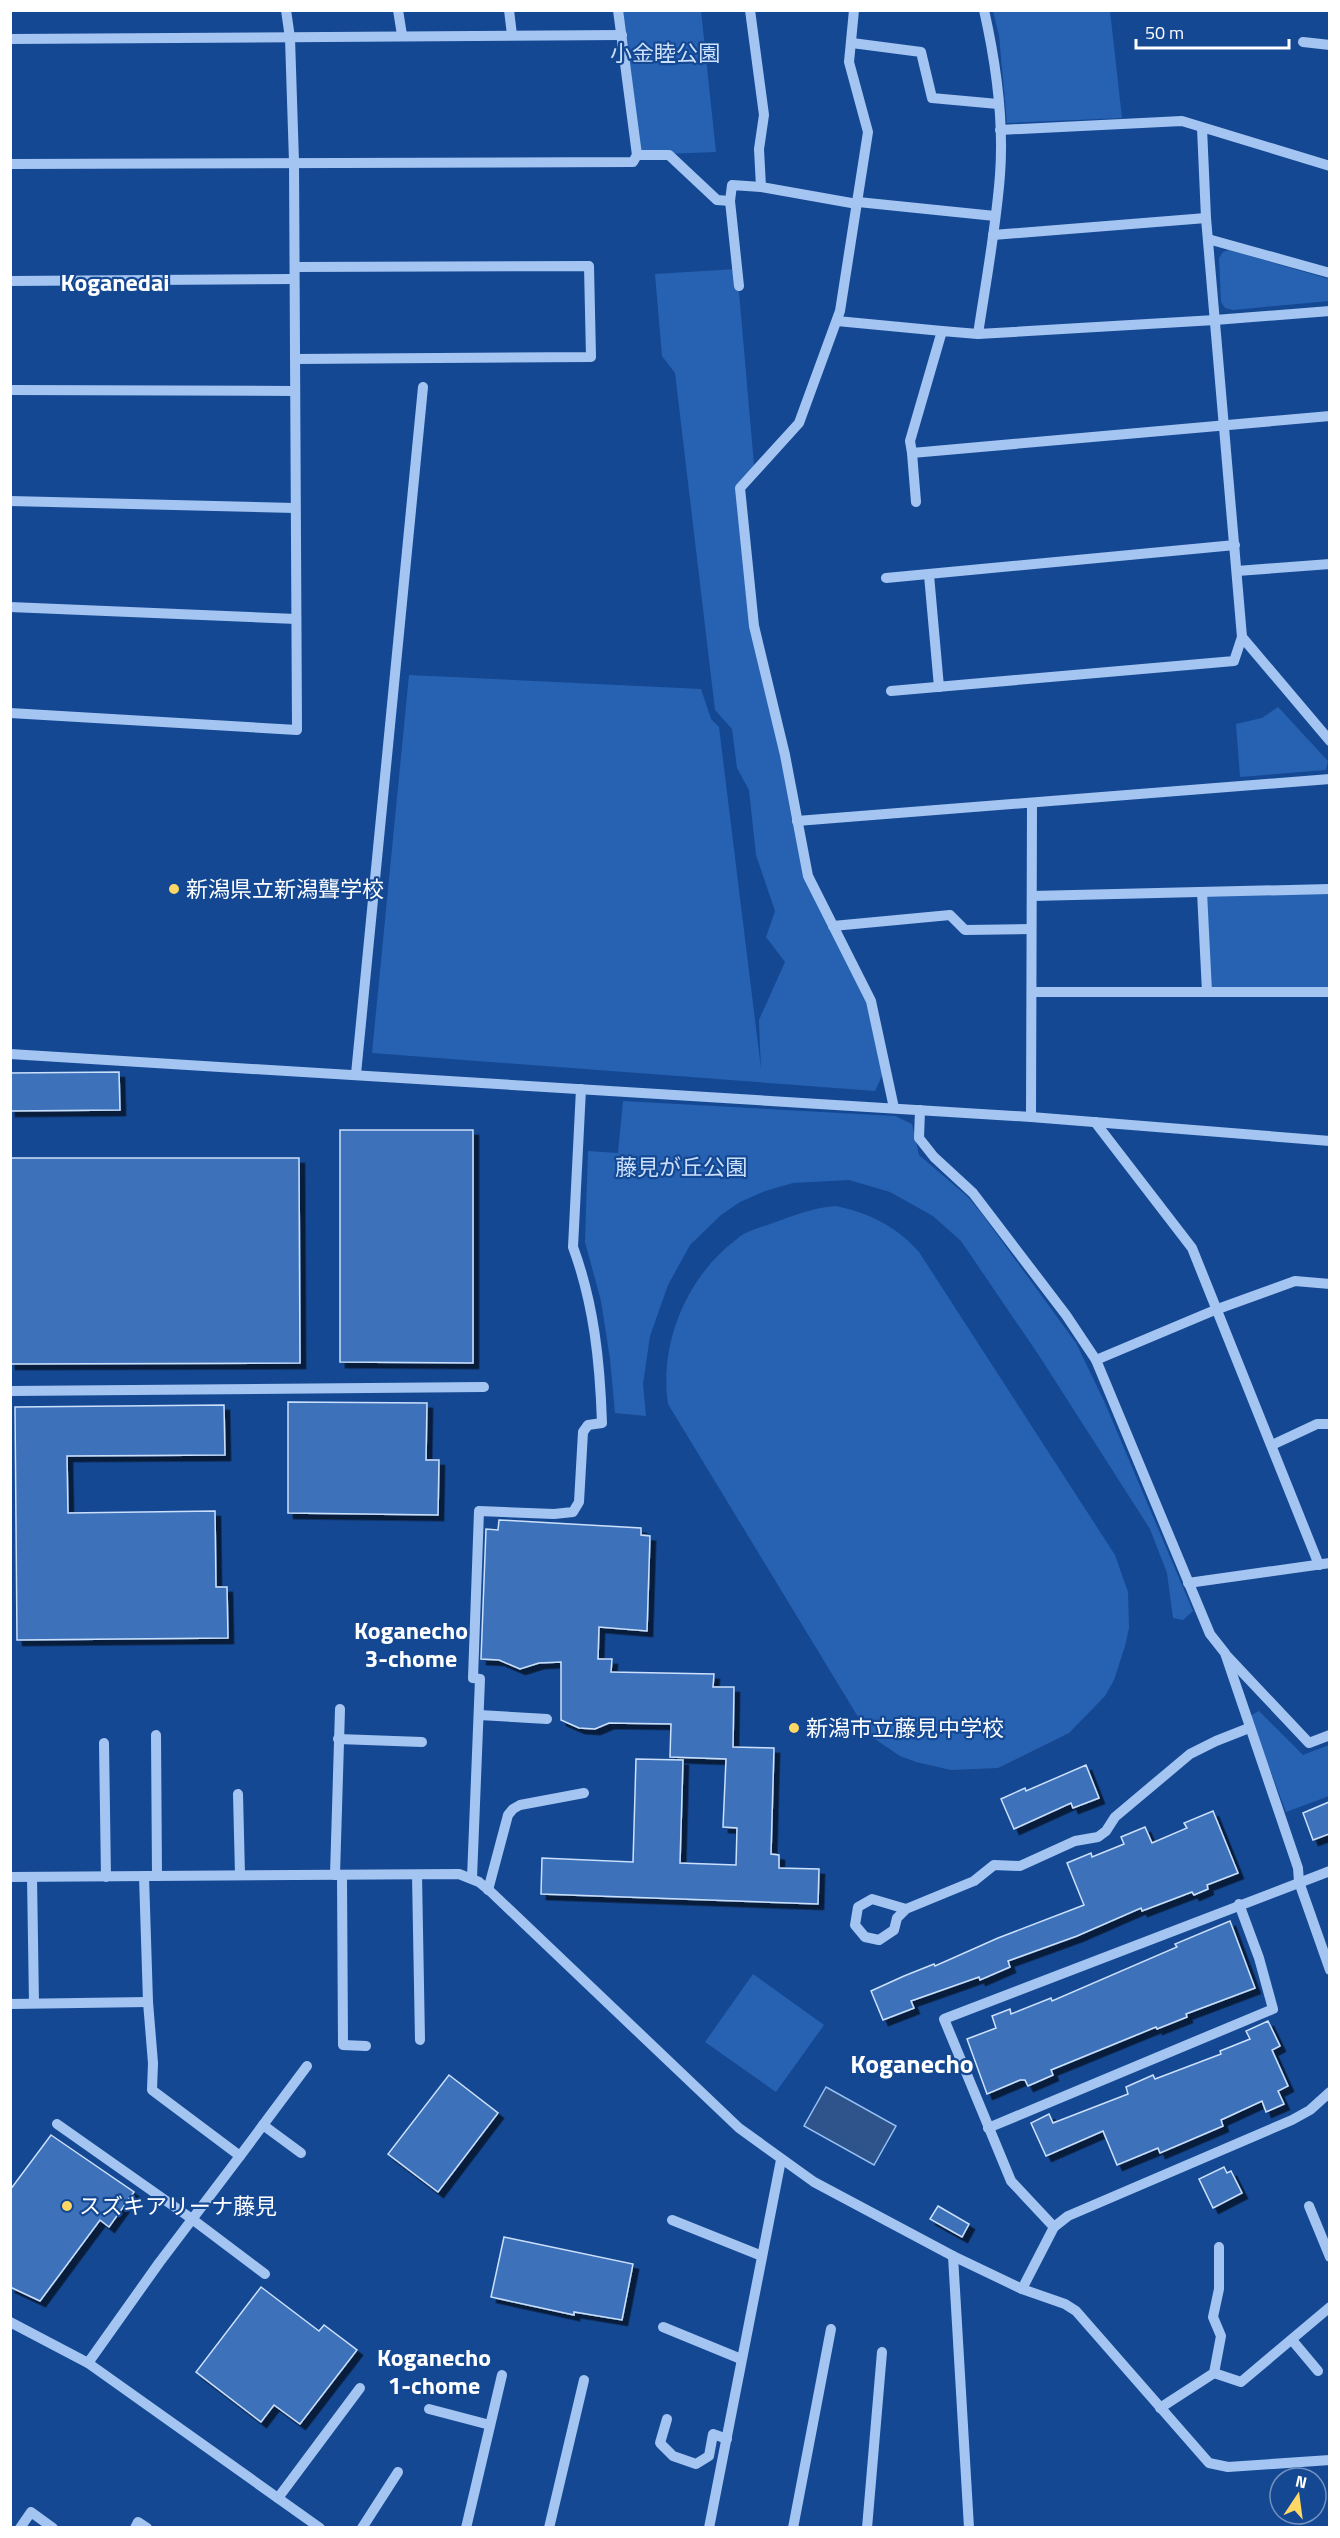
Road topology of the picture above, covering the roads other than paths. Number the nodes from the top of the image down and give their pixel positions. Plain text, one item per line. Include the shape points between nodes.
1 (286, 10) edge
2 (398, 10) edge
3 (509, 10) edge
4 (618, 10) edge
5 (750, 10) edge
6 (854, 10) edge
7 (984, 10) edge
8 (402, 35) junction
9 (512, 35) junction
10 (622, 35) junction
11 (290, 38) junction
12 (10, 39) edge
13 (1303, 42) dead end
14 (852, 43) junction
15 (1329, 45) edge
16 (998, 104) junction
17 (1202, 128) junction
18 (999, 130) junction
19 (637, 155) junction
20 (294, 162) junction
21 (10, 164) edge
22 (1329, 166) edge
23 (761, 187) junction
24 (730, 201) junction
25 (858, 203) junction
26 (995, 216) junction
27 (1206, 218) junction
28 (993, 235) junction
29 (1208, 239) junction
30 (295, 267) junction
31 (1329, 273) edge
32 (293, 279) junction
33 (10, 281) edge
34 (739, 286) dead end
35 (1329, 311) edge
36 (1215, 320) junction
37 (837, 321) junction
38 (942, 331) junction
39 (978, 334) junction
40 (295, 359) junction
41 (423, 387) dead end
42 (10, 390) edge
43 (295, 391) junction
44 (1329, 416) edge
45 (1223, 424) junction
46 (912, 453) junction
47 (10, 501) edge
48 (916, 502) dead end
49 (295, 508) junction
50 (1234, 545) junction
51 (1329, 564) edge
52 (1237, 571) junction
53 (929, 575) junction
54 (886, 578) dead end
55 (10, 607) edge
56 (296, 619) junction
57 (1242, 637) junction
58 (939, 687) junction
59 (891, 691) dead end
60 (10, 713) edge
61 (1329, 741) edge
62 (1329, 779) edge
63 (1032, 802) junction
64 (797, 821) junction
65 (1329, 889) edge
66 (1202, 892) junction
67 (1032, 896) junction
68 (833, 926) junction
69 (1031, 930) junction
70 (1032, 992) junction
71 (1207, 992) junction
72 (1329, 992) edge
73 (10, 1054) edge
74 (356, 1074) junction
75 (581, 1089) junction
76 (894, 1108) junction
77 (920, 1110) junction
78 (1031, 1117) junction
79 (1095, 1122) junction
80 (1329, 1141) edge
81 (1329, 1284) edge
82 (1215, 1310) junction
83 (1096, 1360) junction
84 (484, 1387) dead end
85 (10, 1391) edge
86 (1329, 1424) edge
87 (1272, 1445) junction
88 (1324, 1564) edge
89 (1188, 1583) junction
90 (1225, 1653) junction
91 (340, 1709) dead end
92 (479, 1715) junction
93 (547, 1719) dead end
94 (1250, 1728) junction
95 (156, 1735) dead end
96 (1329, 1735) edge
97 (338, 1739) junction
98 (422, 1742) dead end
99 (104, 1743) dead end
100 (584, 1793) dead end
101 (238, 1794) dead end
102 (1329, 1871) edge
103 (240, 1875) junction
104 (338, 1875) junction
105 (417, 1875) junction
106 (106, 1876) junction
107 (144, 1876) junction
108 (157, 1876) junction
109 (10, 1877) edge
110 (32, 1877) junction
111 (472, 1878) junction
112 (1299, 1882) junction
113 (488, 1890) junction
114 (1239, 1904) junction
115 (906, 1909) junction
116 (1329, 1970) edge
117 (148, 2002) junction
118 (34, 2003) junction
119 (10, 2004) edge
120 (420, 2040) dead end
121 (366, 2046) dead end
122 (307, 2066) dead end
123 (1329, 2092) edge
124 (57, 2124) dead end
125 (263, 2125) junction
126 (987, 2128) junction
127 (301, 2153) dead end
128 (240, 2156) junction
129 (781, 2160) junction
130 (1309, 2206) dead end
131 (192, 2219) junction
132 (672, 2220) dead end
133 (1054, 2227) junction
134 (1219, 2247) dead end
135 (762, 2256) junction
136 (953, 2256) junction
137 (1329, 2257) edge
138 (265, 2274) dead end
139 (1022, 2289) junction
140 (1329, 2307) edge
141 (10, 2322) edge
142 (663, 2327) dead end
143 (831, 2329) dead end
144 (1292, 2340) junction
145 (882, 2352) dead end
146 (741, 2359) junction
147 (88, 2363) junction
148 (1318, 2371) dead end
149 (1214, 2373) junction
150 (502, 2375) dead end
151 (584, 2380) dead end
152 (360, 2388) dead end
153 (1160, 2408) junction
154 (429, 2409) dead end
155 (667, 2419) dead end
156 (490, 2425) junction
157 (727, 2439) junction
158 (1329, 2460) edge
159 (398, 2472) dead end
160 (278, 2498) junction
161 (20, 2528) edge
162 (53, 2528) edge
163 (135, 2528) edge
164 (147, 2528) edge
165 (320, 2528) edge
166 (362, 2528) edge
167 (466, 2528) edge
168 (549, 2528) edge
169 (709, 2528) edge
170 (793, 2528) edge
171 (867, 2528) edge
172 (969, 2528) edge

1 - 11 street
2 - 8 street
3 - 9 street
4 - 10 street
5 - 23 street via 764,115 759,149
6 - 14 street
7 - 16 street
8 - 9 street
8 - 11 street
9 - 10 street
10 - 19 street
11 - 12 street
11 - 20 street
13 - 15 street
14 - 16 street via 921,52 932,98
14 - 25 street via 849,62 867,132
16 - 18 street
17 - 18 street via 1182,121
17 - 22 street
17 - 27 street
18 - 26 street
19 - 20 street via 633,162
19 - 24 street via 669,155 717,200
20 - 21 street
20 - 30 street
23 - 24 street via 732,185
23 - 25 street
24 - 34 street
25 - 26 street
25 - 37 street
26 - 28 street
27 - 28 street
27 - 29 street
28 - 39 street
29 - 31 street
29 - 36 street
30 - 32 street
30 - 40 street via 589,266 591,357
32 - 33 street
32 - 40 street
35 - 36 street
36 - 39 street
36 - 45 street
37 - 38 street
37 - 64 street via 799,423 741,488 754,626 786,755
38 - 39 street
38 - 46 street via 910,441
40 - 43 street
41 - 74 street
42 - 43 street
43 - 49 street
44 - 45 street
45 - 46 street
45 - 50 street
46 - 48 street
47 - 49 street
49 - 56 street
50 - 52 street
50 - 53 street
51 - 52 street
52 - 57 street
53 - 54 street
53 - 58 street
55 - 56 street
56 - 60 street via 297,730
57 - 58 street via 1234,661
57 - 61 street
58 - 59 street
62 - 63 street
63 - 64 street
63 - 67 street
64 - 68 street via 808,876
65 - 66 street
66 - 67 street
66 - 71 street
67 - 69 street
68 - 69 street via 950,915 964,930
68 - 76 street via 871,1001
69 - 70 street
70 - 71 street
70 - 78 street
71 - 72 street
73 - 74 street
74 - 75 street
75 - 76 street
75 - 92 street via 573,1247 596,1332 602,1423 588,1425 583,1432 579,1502 573,1512 479,1510 473,1678 480,1679
76 - 77 street
77 - 78 street
77 - 83 street via 919,1138 973,1193
78 - 79 street
79 - 80 street
79 - 82 street via 1192,1248
81 - 82 street via 1295,1281
82 - 83 street
82 - 87 street
83 - 89 street
84 - 85 street
86 - 87 street via 1317,1424
87 - 88 street
88 - 89 street
89 - 90 street via 1210,1634
90 - 94 street
90 - 96 street via 1309,1743
91 - 97 street
92 - 93 street
92 - 111 street
94 - 112 street via 1299,1868
94 - 115 street via 1190,1754 1115,1817 1098,1837 1075,1842 1020,1866 994,1865 974,1881
95 - 108 street
97 - 98 street
97 - 104 street
99 - 106 street
100 - 113 street via 513,1809 508,1815
101 - 103 street
102 - 112 street
103 - 104 street
103 - 108 street
104 - 105 street
104 - 121 street via 343,2045
105 - 111 street via 459,1874
105 - 120 street
106 - 107 street
106 - 110 street
107 - 108 street
107 - 117 street
109 - 110 street
110 - 118 street
111 - 113 street
112 - 114 street
112 - 116 street
113 - 129 street via 738,2128
114 - 126 street via 1273,2009
114 - 126 street via 944,2019
115 - 115 street via 872,1899 858,1907 855,1924 865,1937 879,1940 894,1930 897,1918
117 - 118 street
117 - 128 street via 152,2090
118 - 119 street
122 - 125 street
123 - 133 street via 1292,2120 1068,2216
124 - 131 street
125 - 127 street
125 - 128 street
126 - 133 street via 1011,2181
128 - 131 street
129 - 135 street
129 - 136 street via 814,2182
130 - 137 street
131 - 138 street
131 - 147 street
132 - 135 street
133 - 139 street
134 - 149 street via 1219,2289 1213,2317 1221,2336
135 - 146 street
136 - 139 street
136 - 172 street
139 - 153 street via 1076,2311
140 - 144 street
141 - 147 street
142 - 146 street
143 - 170 street
144 - 148 street
144 - 149 street via 1240,2382
145 - 171 street
146 - 157 street
147 - 160 street
149 - 153 street
150 - 156 street
151 - 168 street
152 - 160 street
153 - 158 street via 1209,2463 1219,2466
154 - 156 street
155 - 157 street via 660,2443 673,2456 696,2464 709,2456 713,2434
156 - 167 street
157 - 169 street
159 - 166 street
160 - 165 street
161 - 162 street via 31,2512
163 - 164 street via 138,2522

